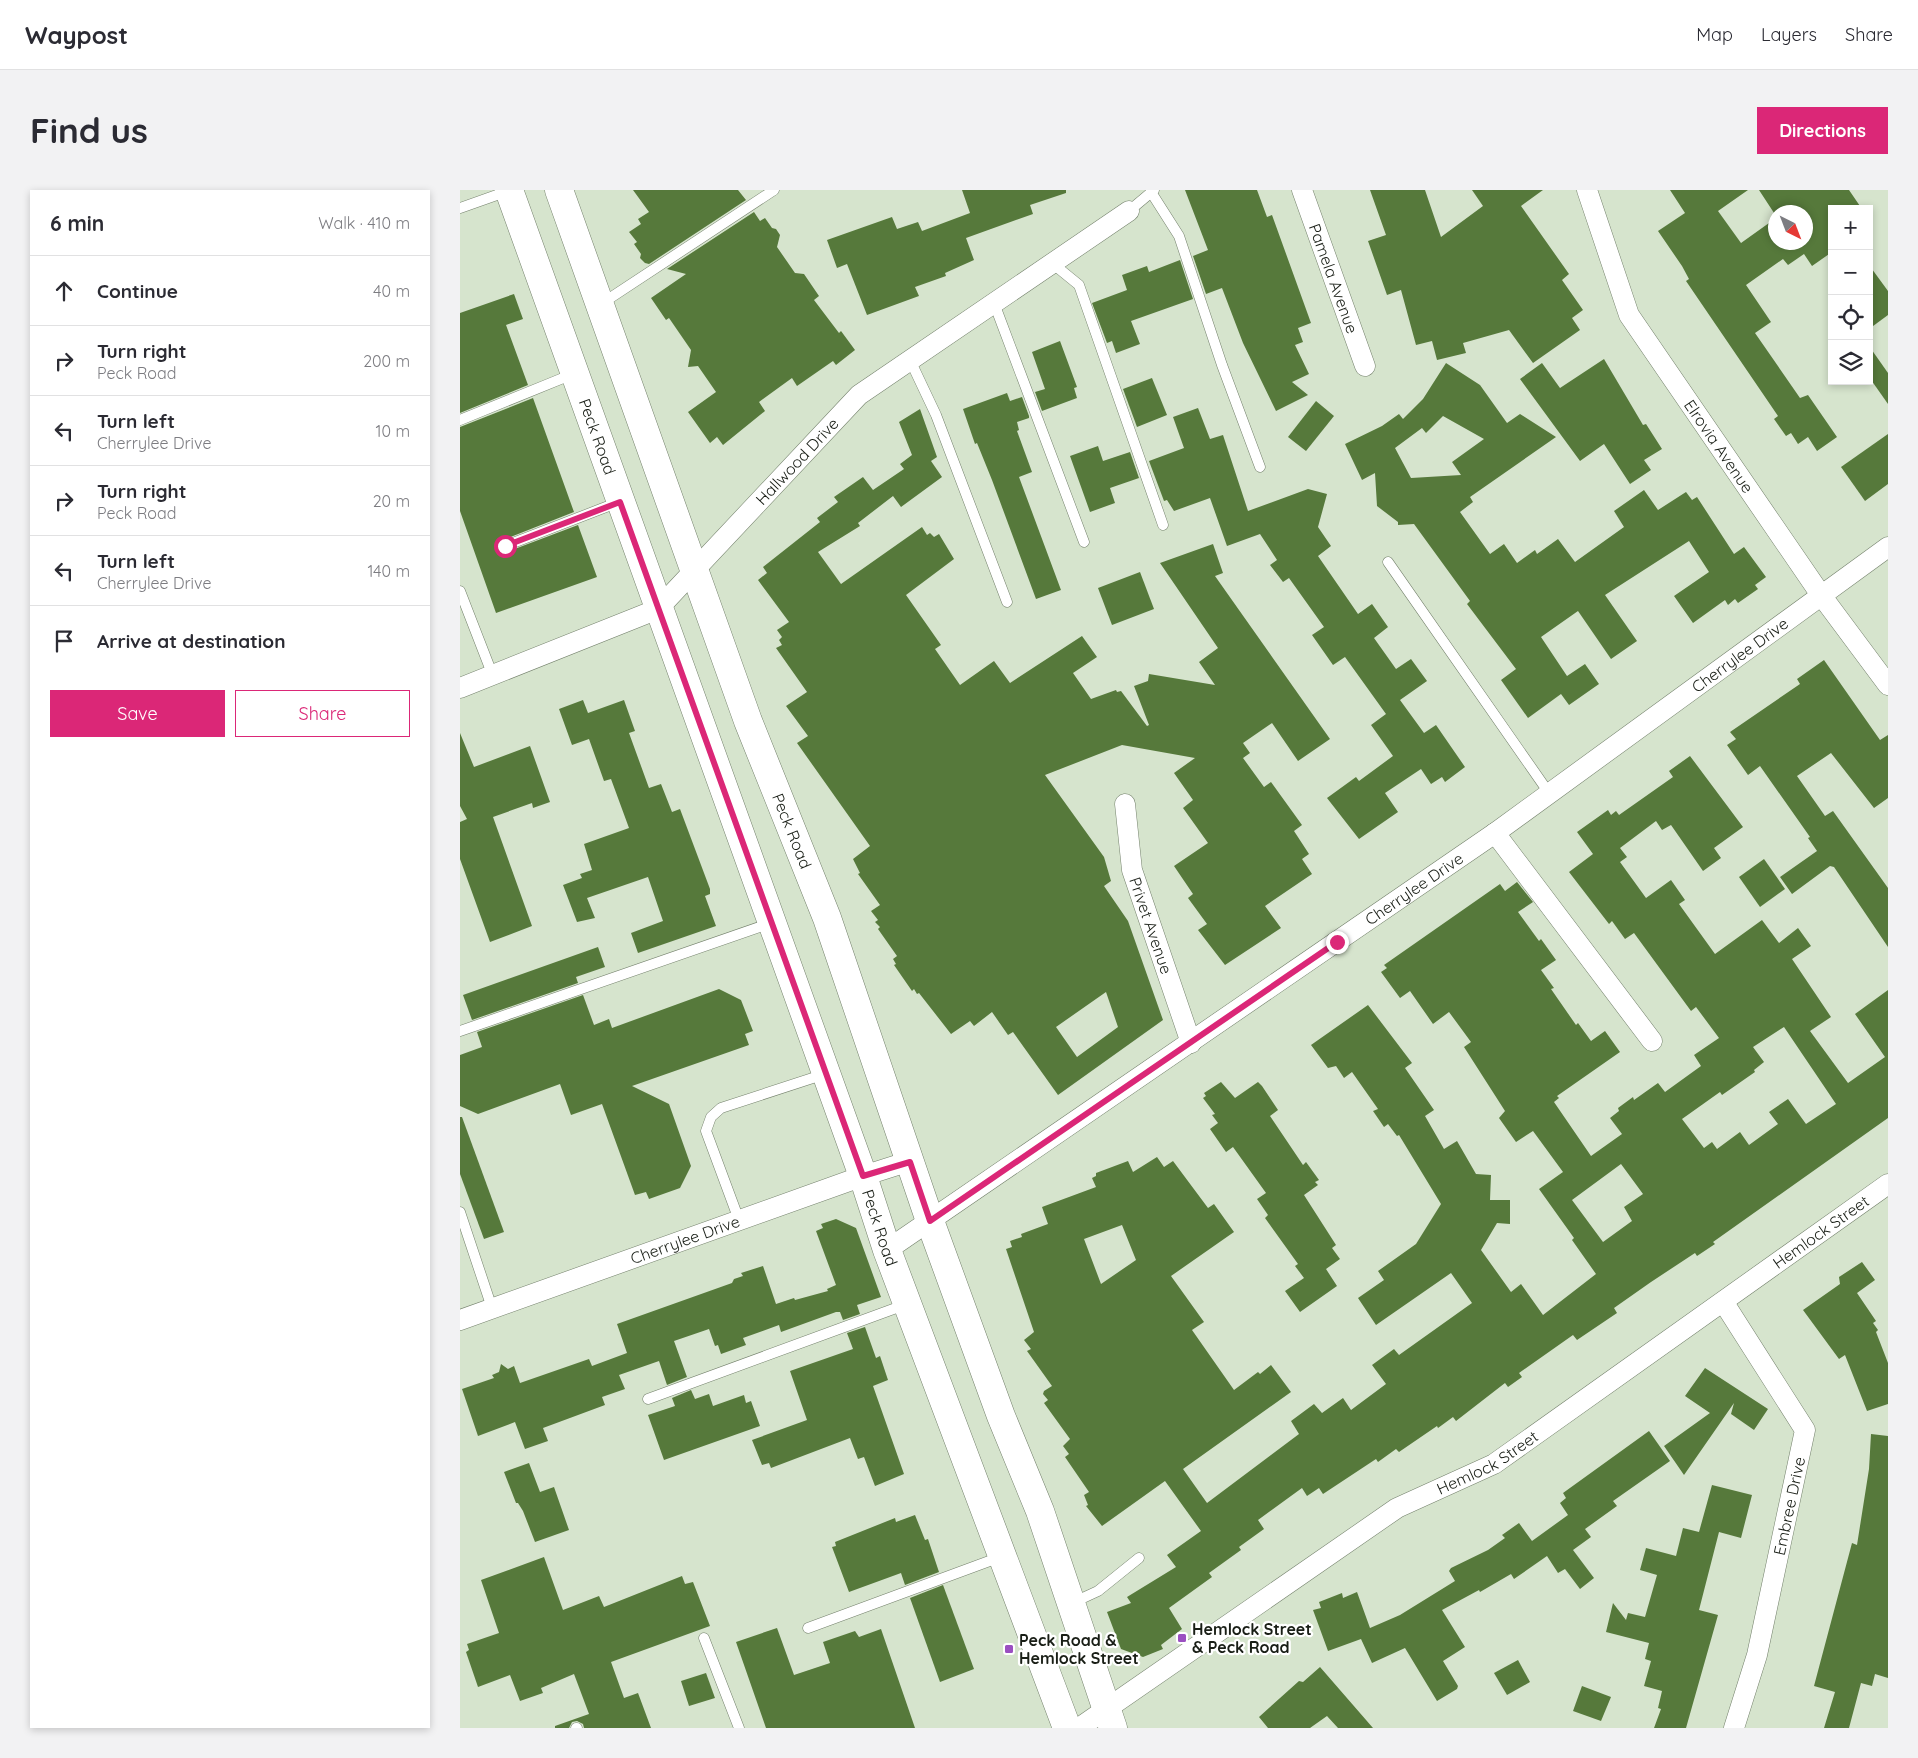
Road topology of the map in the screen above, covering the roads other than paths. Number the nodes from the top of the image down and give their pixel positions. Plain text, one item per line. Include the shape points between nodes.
1 (559, 190) edge
2 (774, 190) edge
3 (1302, 190) edge
4 (1587, 190) edge
5 (509, 191) edge
6 (1153, 191) edge
7 (460, 208) edge
8 (1129, 211) joint
9 (1052, 263) junction
10 (994, 303) junction
11 (600, 304) junction
12 (910, 360) junction
13 (1365, 366) dead end
14 (574, 374) junction
15 (460, 420) edge
16 (1260, 467) dead end
17 (620, 502) junction
18 (1163, 525) dead end
19 (1084, 542) dead end
20 (505, 546) dead end
21 (1888, 547) edge
22 (1388, 562) dead end
23 (694, 569) junction
24 (460, 591) edge
25 (1821, 594) junction
26 (1007, 602) dead end
27 (658, 608) junction
28 (492, 676) junction
29 (1888, 685) edge
30 (460, 688) edge
31 (1549, 793) junction
32 (1125, 804) dead end
33 (1495, 833) junction
34 (772, 923) junction
35 (460, 1031) edge
36 (1652, 1040) dead end
37 (1191, 1043) junction
38 (826, 1074) junction
39 (910, 1162) junction
40 (863, 1176) junction
41 (1888, 1184) edge
42 (460, 1212) edge
43 (739, 1220) junction
44 (930, 1221) junction
45 (887, 1250) junction
46 (1724, 1303) junction
47 (908, 1304) junction
48 (492, 1308) junction
49 (460, 1320) edge
50 (648, 1399) dead end
51 (1004, 1556) junction
52 (1139, 1558) dead end
53 (1070, 1603) junction
54 (808, 1628) dead end
55 (704, 1638) dead end
56 (1109, 1719) edge
57 (739, 1728) edge
58 (1068, 1728) edge
59 (1079, 1728) edge
60 (1734, 1728) edge

1 - 11 main road, Peck Road
2 - 11 lane
3 - 13 street, Pamela Avenue
4 - 25 street, Elrovia Avenue via 1629,315
5 - 7 lane
5 - 14 main road, Peck Road
6 - 8 lane
6 - 16 lane via 1179,236
8 - 9 street, Hallwood Drive
9 - 10 street, Hallwood Drive
9 - 18 lane via 1079,285
10 - 12 street, Hallwood Drive
10 - 19 lane
11 - 23 main road, Peck Road
12 - 23 street, Hallwood Drive via 859,395
12 - 26 lane via 936,415
14 - 15 lane
14 - 17 main road, Peck Road
17 - 20 lane
17 - 27 main road, Peck Road
21 - 25 street, Cherrylee Drive
22 - 31 lane
23 - 27 street, Hallwood Drive
23 - 39 main road, Peck Road via 748,721 827,918
24 - 28 lane
25 - 29 street, Elrovia Avenue
25 - 31 street, Cherrylee Drive
27 - 28 street, Hallwood Drive
27 - 34 main road, Peck Road
28 - 30 street, Hallwood Drive
31 - 33 street, Cherrylee Drive
32 - 37 street, Privet Avenue via 1132,870
33 - 36 street
33 - 37 street, Cherrylee Drive
34 - 35 lane
34 - 38 main road, Peck Road
37 - 44 street, Cherrylee Drive
38 - 40 main road, Peck Road
38 - 43 lane via 721,1108 711,1117 706,1131
39 - 40 street, Cherrylee Drive
39 - 44 main road, Peck Road
40 - 43 street, Cherrylee Drive
40 - 45 main road, Peck Road
41 - 46 street, Hemlock Street
42 - 48 lane
43 - 48 street, Cherrylee Drive
44 - 45 street, Cherrylee Drive
44 - 53 main road, Peck Road via 1001,1416 1040,1511
45 - 47 main road, Peck Road
46 - 56 street, Hemlock Street via 1494,1464 1397,1508
46 - 60 street, Embree Drive via 1805,1430 1757,1655
47 - 50 lane
47 - 51 main road, Peck Road
48 - 49 street, Cherrylee Drive
51 - 54 lane
51 - 58 main road, Peck Road
52 - 53 lane via 1098,1591
53 - 56 main road, Peck Road
55 - 57 lane
56 - 59 street, Hemlock Street

